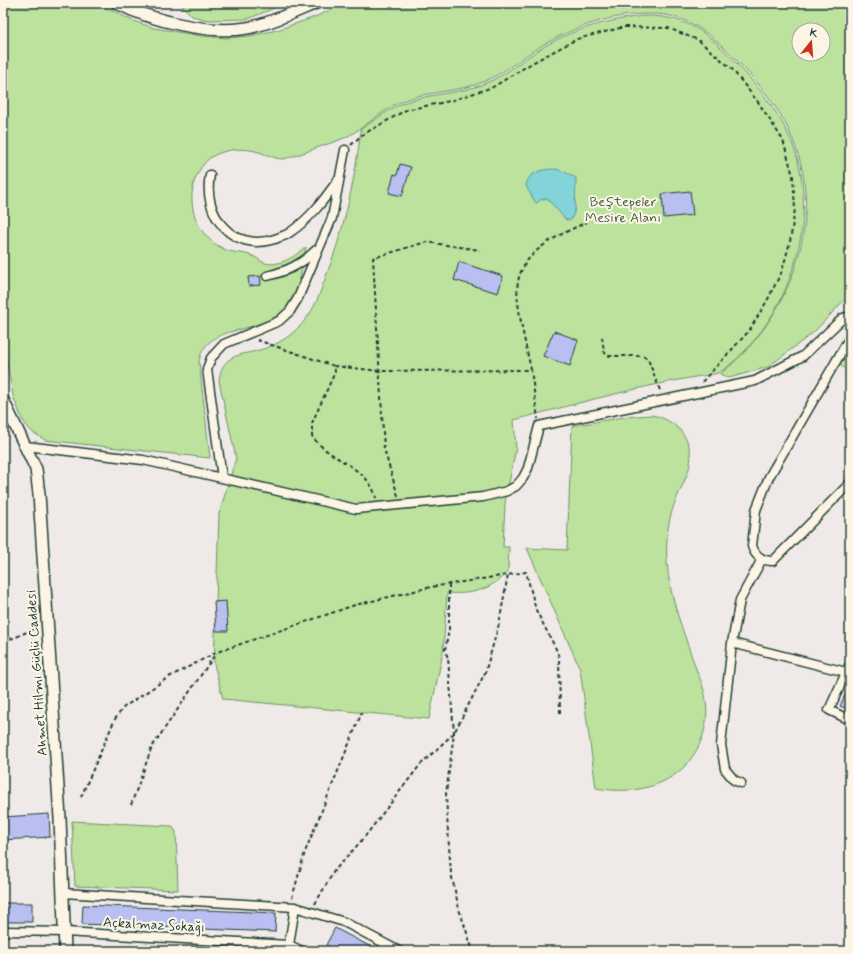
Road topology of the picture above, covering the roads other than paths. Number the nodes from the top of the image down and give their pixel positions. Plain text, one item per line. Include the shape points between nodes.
1 (117, 3) edge
2 (316, 3) edge
3 (345, 150) road end
4 (210, 175) dead end
5 (340, 178) junction
6 (320, 247) junction
7 (267, 276) dead end
8 (850, 316) edge
9 (850, 337) edge
10 (3, 400) edge
11 (26, 446) junction
12 (222, 478) junction
13 (850, 483) edge
14 (762, 559) junction
15 (732, 643) junction
16 (850, 664) edge
17 (846, 672) junction
18 (850, 720) edge
19 (741, 783) dead end
20 (64, 893) junction
21 (292, 906) junction
22 (3, 931) edge
23 (65, 932) junction
24 (289, 948) edge
25 (65, 951) edge
26 (302, 951) edge
27 (399, 951) edge

1 - 2 street via 161,20 206,29 247,28
3 - 5 street
4 - 5 street via 209,200 217,218 233,236 252,242 268,241 288,234 317,209
5 - 6 street via 332,218
6 - 7 street via 305,261 287,271
6 - 12 street via 290,311 279,321 224,344 210,358 207,369
8 - 12 street via 843,318 803,356 755,381 539,426 528,468 516,486 507,491 483,497 356,509
9 - 14 street via 769,477 756,510 752,546
10 - 11 street, Ahmet Hilmi Güçlü Caddesi
11 - 12 street via 143,460
11 - 20 street, Ahmet Hilmi Güçlü Caddesi via 36,469 39,494
13 - 14 street via 773,561
14 - 15 street via 740,600
15 - 17 street
15 - 19 street via 721,745 725,769
16 - 17 street
17 - 18 street via 829,710
20 - 21 street
20 - 23 street, Ahmet Hilmi Güçlü Caddesi
21 - 24 street
21 - 27 street via 344,922
22 - 23 street, Açkalmaz Sokağı
23 - 24 street, Açkalmaz Sokağı
23 - 25 street, Ahmet Hilmi Güçlü Caddesi
24 - 26 street, Açkalmaz Sokağı

